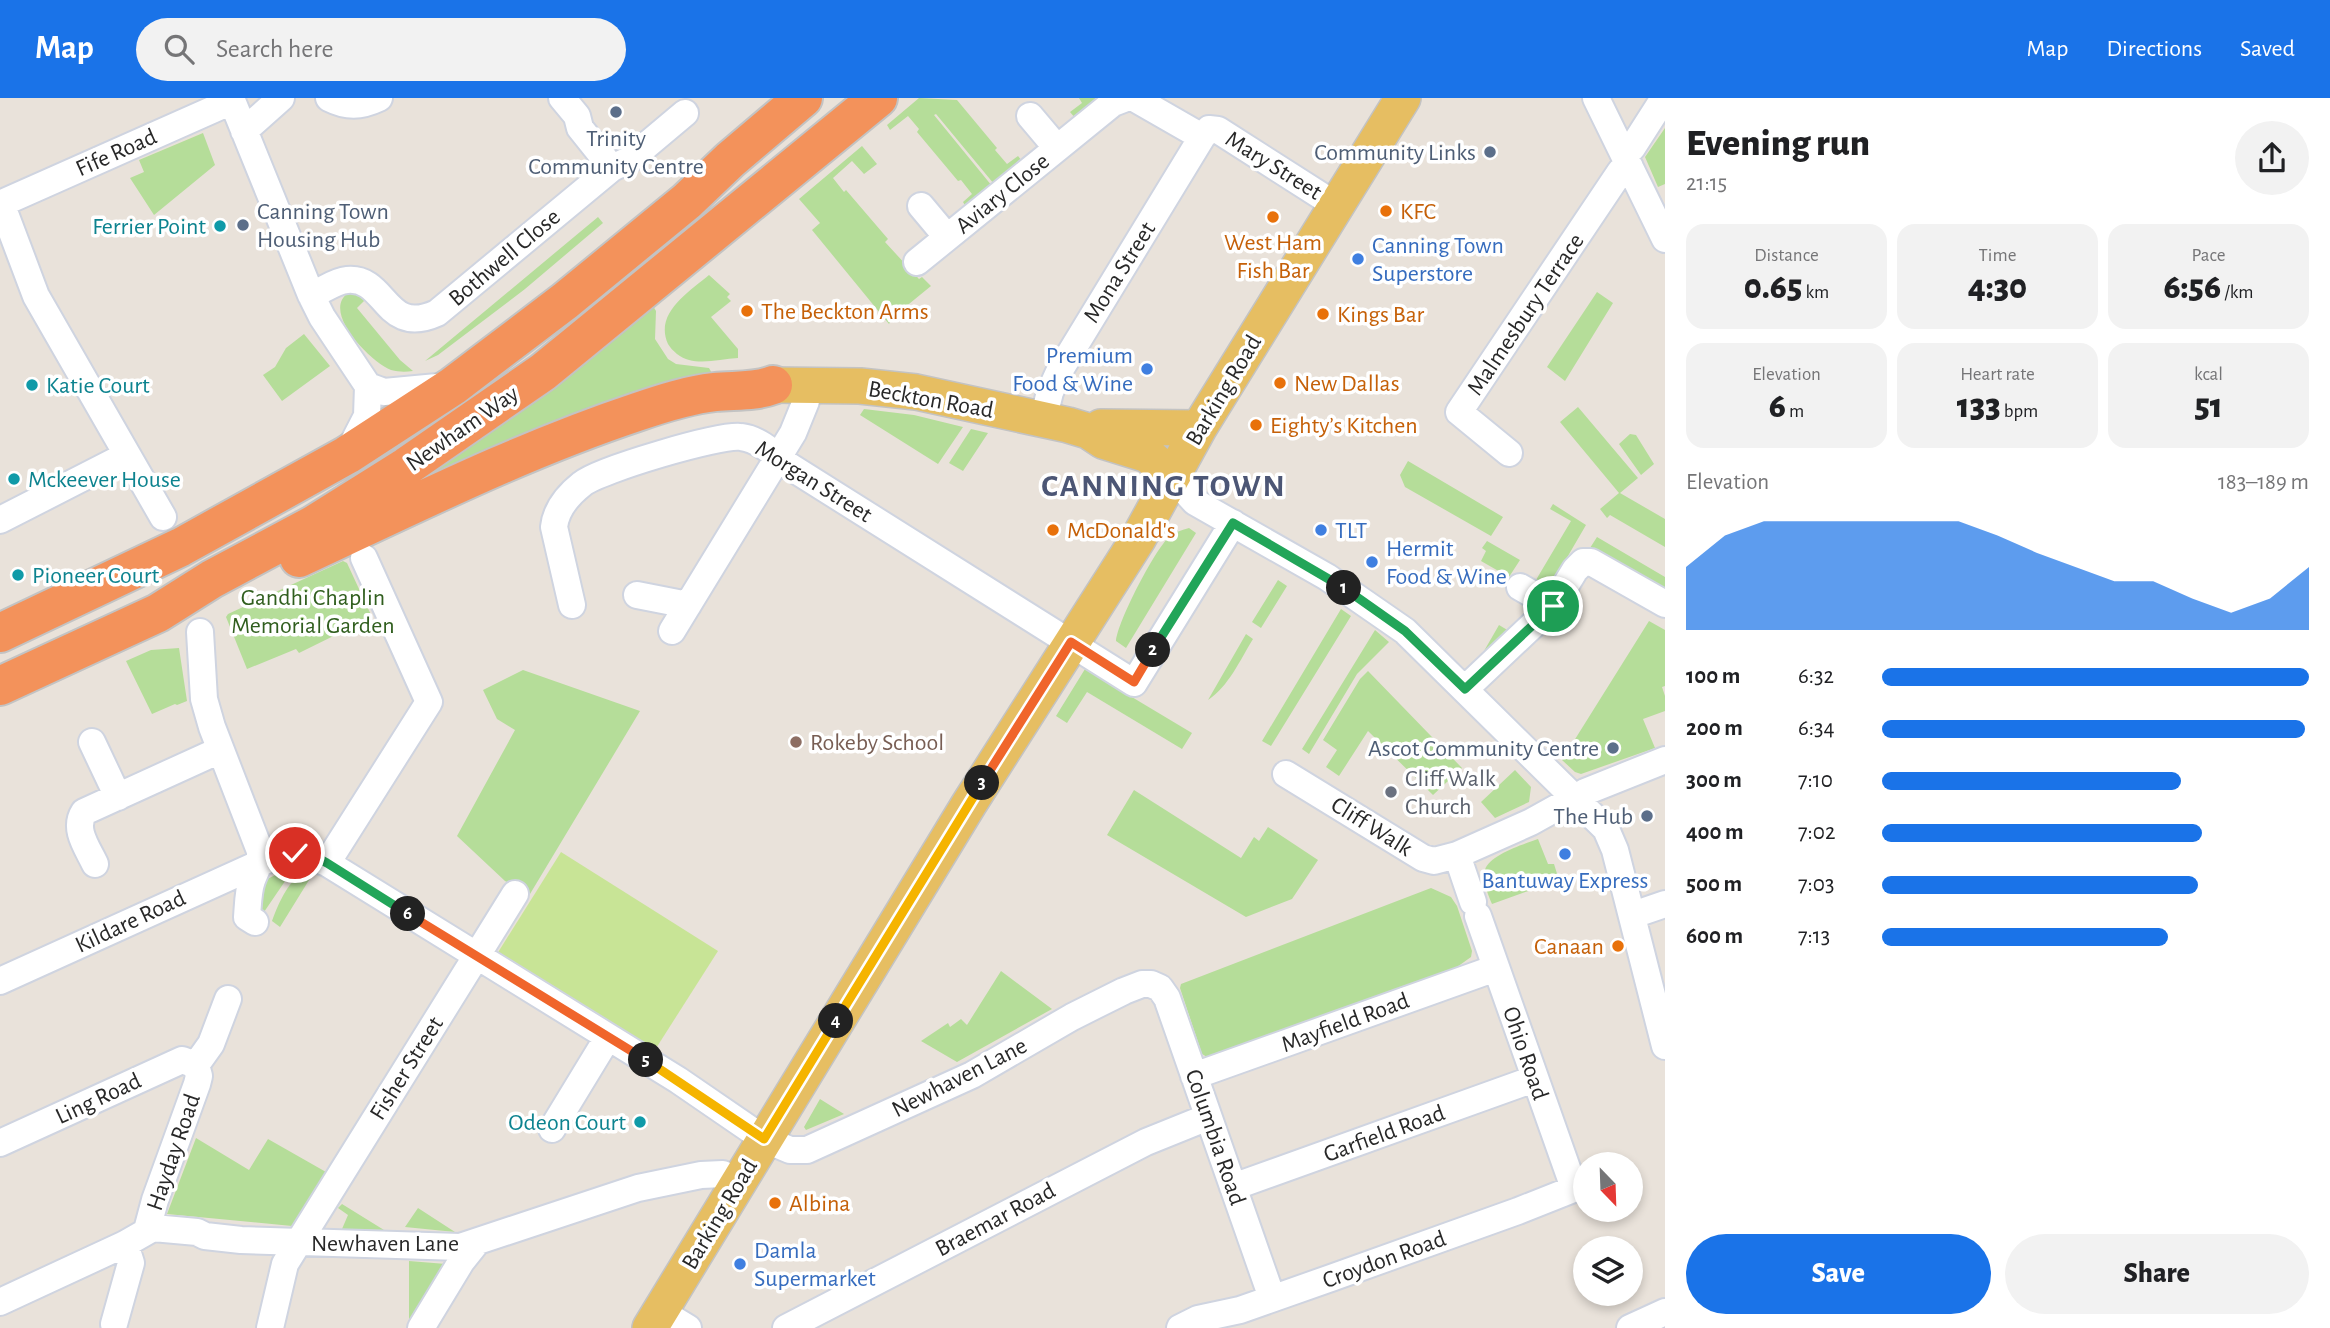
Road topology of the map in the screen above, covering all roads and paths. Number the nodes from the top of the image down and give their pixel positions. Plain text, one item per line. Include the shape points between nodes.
1 (281, 98) edge
2 (329, 98) edge
3 (379, 98) edge
4 (562, 98) edge
5 (803, 98) edge
6 (878, 98) edge
7 (1126, 98) edge
8 (1134, 98) edge
9 (1403, 98) edge
10 (1596, 98) edge
11 (1664, 98) edge
12 (231, 100) edge
13 (685, 113) dead end
14 (1030, 116) dead end
15 (244, 131) junction
16 (1206, 133) junction
17 (1057, 148) junction
18 (1626, 159) junction
19 (612, 167) junction
20 (0, 203) edge
21 (921, 205) dead end
22 (1337, 206) junction
23 (947, 237) junction
24 (1665, 239) edge
25 (916, 262) dead end
26 (312, 295) junction
27 (790, 384) junction
28 (368, 386) junction
29 (453, 386) junction
30 (1043, 420) junction
31 (1199, 428) junction
32 (1088, 431) junction
33 (1509, 453) dead end
34 (127, 455) junction
35 (347, 455) junction
36 (779, 457) junction
37 (1172, 477) junction
38 (163, 517) dead end
39 (0, 520) edge
40 (1233, 523) junction
41 (364, 558) dead end
42 (1520, 587) dead end
43 (637, 595) dead end
44 (1665, 604) edge
45 (572, 605) dead end
46 (688, 605) junction
47 (1553, 606) junction
48 (158, 613) junction
49 (672, 631) dead end
50 (200, 632) dead end
51 (0, 633) edge
52 (1071, 642) junction
53 (0, 686) edge
54 (1465, 689) junction
55 (92, 742) dead end
56 (220, 750) junction
57 (1665, 760) edge
58 (1286, 774) dead end
59 (118, 796) junction
60 (1573, 797) junction
61 (1457, 855) junction
62 (261, 862) junction
63 (327, 863) junction
64 (95, 864) dead end
65 (515, 894) dead end
66 (1665, 904) edge
67 (1633, 915) junction
68 (255, 922) dead end
69 (476, 957) junction
70 (1496, 968) junction
71 (0, 981) edge
72 (1151, 984) joint
73 (228, 999) dead end
74 (608, 1037) junction
75 (1665, 1046) edge
76 (196, 1065) junction
77 (1194, 1076) junction
78 (1534, 1079) junction
79 (1208, 1118) junction
80 (552, 1129) dead end
81 (764, 1139) junction
82 (0, 1143) edge
83 (1573, 1170) edge
84 (738, 1182) junction
85 (1233, 1187) junction
86 (1573, 1189) edge
87 (136, 1237) junction
88 (477, 1242) junction
89 (298, 1243) junction
90 (1272, 1298) junction
91 (0, 1302) edge
92 (1665, 1312) edge
93 (666, 1322) edge
94 (114, 1324) dead end
95 (270, 1328) edge
96 (421, 1328) edge
97 (786, 1328) edge
98 (1180, 1328) edge
99 (1630, 1328) edge

1 - 15 street
2 - 3 street via 361,106
4 - 19 street
5 - 29 highway, Newham Way via 687,201
6 - 48 highway, Newham Way via 543,372 396,474
7 - 17 street, Aviary Close via 1113,103
8 - 16 street
9 - 22 main road, Barking Road
10 - 18 street
11 - 18 street
12 - 15 street
12 - 20 street, Fife Road
13 - 19 street, Bothwell Close via 629,160
14 - 17 street, Aviary Close
15 - 26 street
16 - 22 street, Mary Street via 1217,130
16 - 30 street, Mona Street via 1060,370
17 - 23 street, Aviary Close
18 - 24 street
18 - 33 street, Malmesbury Terrace via 1460,412
19 - 26 street, Bothwell Close via 437,313 424,319 393,312 368,285 357,281 346,280
20 - 34 street via 36,296
21 - 23 street, Aviary Close
22 - 31 main road, Barking Road
23 - 25 street, Aviary Close
26 - 28 street
27 - 30 main road, Beckton Road via 916,392
27 - 36 street via 806,401
27 - 48 highway via 672,400 519,455 209,603
28 - 29 street via 384,392
28 - 35 street via 367,416
29 - 35 highway, Newham Way
30 - 32 main road, Beckton Road
31 - 32 main road, Beckton Road via 1104,426
31 - 37 main road, Barking Road
32 - 37 main road, Beckton Road via 1103,441 1148,455
34 - 38 street
34 - 39 street
35 - 51 highway, Newham Way via 181,547
36 - 45 street, Morgan Street via 740,436 669,452 584,482 555,514
36 - 46 street
36 - 52 street, Morgan Street
37 - 40 street via 1195,502
37 - 52 main road, Barking Road
40 - 52 street, Morgan Street via 1134,682
40 - 54 street via 1327,577 1394,623
41 - 63 street via 429,702
42 - 47 street
43 - 46 street
44 - 47 street via 1591,562 1583,562
46 - 49 street
47 - 54 street
48 - 53 highway, Newham Way
50 - 56 street via 204,699
52 - 81 main road, Barking Road
54 - 60 street
55 - 59 street
56 - 59 street
56 - 62 street
57 - 60 street, Cliff Walk
58 - 61 street, Cliff Walk via 1423,858 1434,861
59 - 64 street via 84,812 78,820
60 - 61 street, Cliff Walk via 1531,822
60 - 67 street via 1612,841
61 - 70 street, Ohio Road
62 - 63 street, Kildare Road via 295,853
62 - 68 street via 251,881 247,917
62 - 71 street, Kildare Road
63 - 69 street, Kildare Road
65 - 69 street, Fisher Street
66 - 67 street
67 - 75 street
69 - 74 street, Newhaven Lane
69 - 89 street, Fisher Street
70 - 77 street, Mayfield Road
70 - 78 street, Ohio Road
72 - 77 street, Columbia Road via 1164,992
72 - 81 street, Newhaven Lane via 1124,991 972,1075 807,1150 790,1150
73 - 76 street, Hayday Road via 211,1044
74 - 80 street
74 - 81 street, Newhaven Lane
76 - 82 street, Ling Road via 182,1060
76 - 87 street, Hayday Road via 197,1084 155,1200
77 - 79 street, Columbia Road
78 - 83 street, Ohio Road
78 - 85 street, Garfield Road
79 - 85 street, Columbia Road
79 - 97 street, Braemar Road via 1146,1142
81 - 84 main road, Barking Road
84 - 88 street, Newhaven Lane via 723,1174 709,1174 638,1188
84 - 93 main road, Barking Road
85 - 90 street, Columbia Road
86 - 90 street, Croydon Road
87 - 89 street, Newhaven Lane via 159,1228
87 - 91 street
87 - 94 street, Hayday Road
88 - 89 street, Newhaven Lane via 460,1247
88 - 96 street
89 - 95 street, Fisher Street via 285,1264
90 - 98 street, Croydon Road
92 - 99 street

